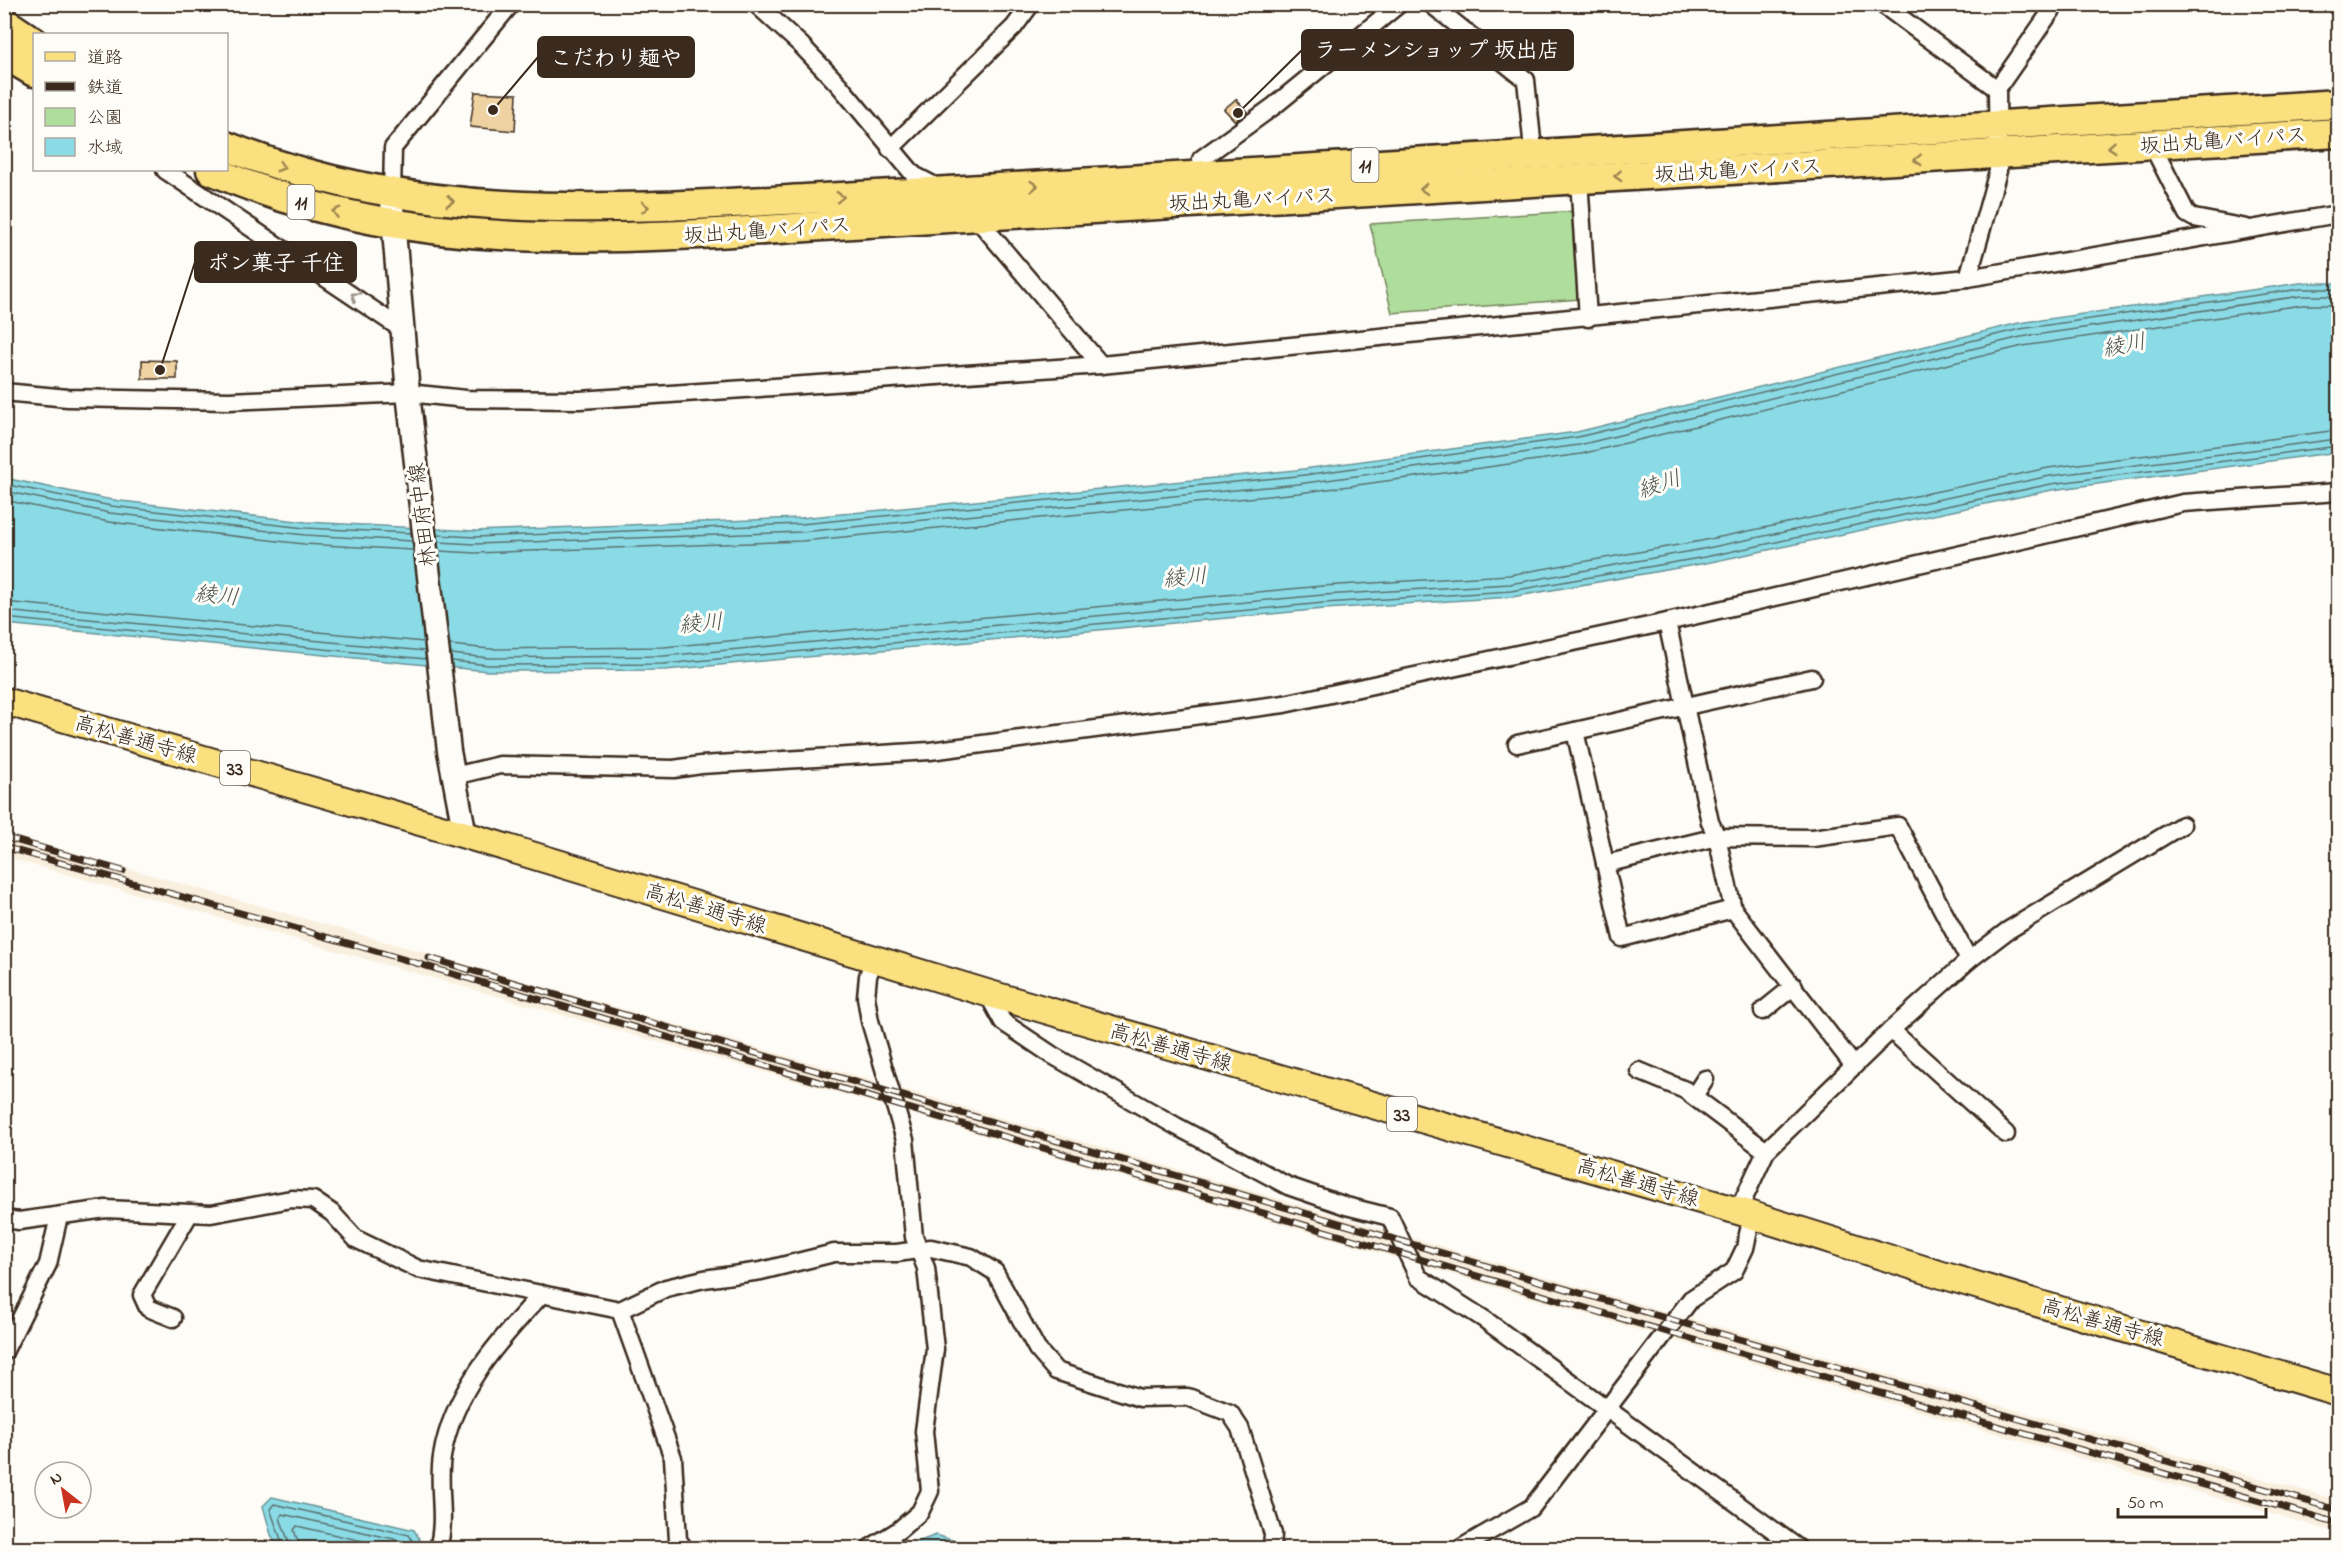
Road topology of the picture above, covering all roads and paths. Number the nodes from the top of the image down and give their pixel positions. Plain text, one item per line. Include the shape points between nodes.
1 (511, 4) edge
2 (756, 4) edge
3 (1031, 4) edge
4 (1399, 4) edge
5 (1431, 4) edge
6 (1882, 4) edge
7 (2056, 4) edge
8 (4, 22) edge
9 (33, 41) edge
10 (4, 54) edge
11 (33, 71) edge
12 (1997, 88) junction
13 (2338, 104) edge
14 (1999, 127) junction
15 (2338, 133) edge
16 (2152, 145) junction
17 (228, 147) edge
18 (890, 149) junction
19 (1534, 154) junction
20 (2000, 155) junction
21 (1201, 159) dead end
22 (166, 171) edge
23 (214, 171) edge
24 (1579, 179) junction
25 (1536, 182) junction
26 (946, 191) junction
27 (392, 194) junction
28 (2338, 214) edge
29 (975, 216) junction
30 (393, 225) junction
31 (2251, 229) junction
32 (1968, 278) junction
33 (1588, 318) junction
34 (403, 330) junction
35 (1101, 365) junction
36 (4, 392) edge
37 (409, 402) junction
38 (2338, 492) edge
39 (1667, 622) junction
40 (1812, 678) dead end
41 (4, 701) edge
42 (1686, 706) junction
43 (1575, 731) junction
44 (1517, 744) dead end
45 (454, 776) junction
46 (2181, 825) dead end
47 (465, 835) junction
48 (1717, 837) junction
49 (1605, 864) junction
50 (1733, 909) junction
51 (874, 959) junction
52 (1969, 960) junction
53 (1794, 986) junction
54 (987, 993) junction
55 (1763, 1011) dead end
56 (1891, 1030) junction
57 (1854, 1066) junction
58 (1639, 1071) dead end
59 (1705, 1079) dead end
60 (1694, 1096) junction
61 (2006, 1134) dead end
62 (1766, 1151) junction
63 (190, 1213) junction
64 (1745, 1213) junction
65 (59, 1216) junction
66 (4, 1220) edge
67 (918, 1249) junction
68 (542, 1294) junction
69 (620, 1310) junction
70 (173, 1318) dead end
71 (4, 1352) edge
72 (2338, 1392) edge
73 (1606, 1409) junction
74 (438, 1548) edge
75 (684, 1548) edge
76 (870, 1548) edge
77 (1272, 1548) edge
78 (1461, 1548) edge
79 (1798, 1548) edge

1 - 27 street via 393,148
2 - 18 street via 824,69
3 - 18 street via 1014,27
4 - 21 street via 1274,106
5 - 19 street via 1526,80
6 - 12 street
7 - 12 street
8 - 9 highway
10 - 11 highway
12 - 14 street
13 - 14 highway, 坂出丸亀バイパス / 11
14 - 19 highway, 坂出丸亀バイパス / 11
14 - 20 street
15 - 16 highway, 坂出丸亀バイパス / 11
16 -> 20 highway, 坂出丸亀バイパス / 11
16 - 31 street via 2187,214
17 -> 27 highway, 坂出丸亀バイパス / 11 via 278,167
18 - 26 street via 914,175
19 - 25 street
26 -> 19 highway, 坂出丸亀バイパス / 11
20 -> 24 highway, 坂出丸亀バイパス / 11
20 - 32 street
34 -> 22 street
30 -> 23 highway, 坂出丸亀バイパス / 11 via 341,214
24 - 25 highway, 坂出丸亀バイパス / 11
24 - 33 street
25 -> 29 highway, 坂出丸亀バイパス / 11
27 -> 26 highway, 坂出丸亀バイパス / 11 via 547,209
26 - 29 street
27 - 30 main road, 林田府中線
28 - 31 street
29 - 30 highway, 坂出丸亀バイパス / 11 via 654,238 520,237
29 - 35 street
30 - 34 main road, 林田府中線
31 - 32 street
32 - 33 street
33 - 35 street
34 - 37 main road, 林田府中線
35 - 37 street via 580,400
36 - 37 street via 68,398
37 - 45 main road, 林田府中線
38 - 39 street via 2182,503
39 - 42 street
39 - 45 street via 1284,704 930,751 674,769 500,765
40 - 42 street
41 - 47 main road, 高松善通寺線 / 33
42 - 43 street
42 - 48 street via 1710,822
43 - 44 street
43 - 49 street
45 - 47 main road, 林田府中線
46 - 52 street via 2007,931
47 - 51 main road, 高松善通寺線 / 33
48 - 49 street
48 - 50 street
48 - 52 street via 1812,838 1898,826
49 - 50 street via 1622,938
50 - 53 street
51 - 54 main road, 高松善通寺線 / 33
51 - 67 street via 868,976 867,1005 905,1140
52 - 56 street
53 - 55 street
53 - 57 street
54 - 64 main road, 高松善通寺線 / 33
54 - 73 street via 1003,1022 1176,1126 1288,1186 1390,1216 1418,1277 1484,1319
56 - 57 street
56 - 61 street
57 - 62 street
58 - 60 street
59 - 60 street
60 - 62 street
62 - 64 street
63 - 65 street via 106,1209
63 - 68 street via 212,1214 291,1199 314,1200 356,1239 418,1269
63 - 70 street via 142,1295 148,1308
64 - 72 main road, 高松善通寺線 / 33
64 - 73 street via 1745,1248 1734,1271 1691,1299
65 - 66 street
65 - 71 street via 48,1264
67 - 69 street via 897,1254 834,1253 761,1271 704,1279 666,1288
67 - 76 street via 926,1268 935,1349 924,1431 930,1491 920,1512
67 - 77 street via 971,1257 995,1272 1036,1349 1056,1371 1140,1398 1188,1397 1230,1413 1240,1428 1273,1534
68 - 69 street
68 - 74 street via 481,1365 453,1417 442,1457 442,1536
69 - 75 street via 673,1458 678,1540
73 - 78 street via 1532,1507
73 - 79 street

